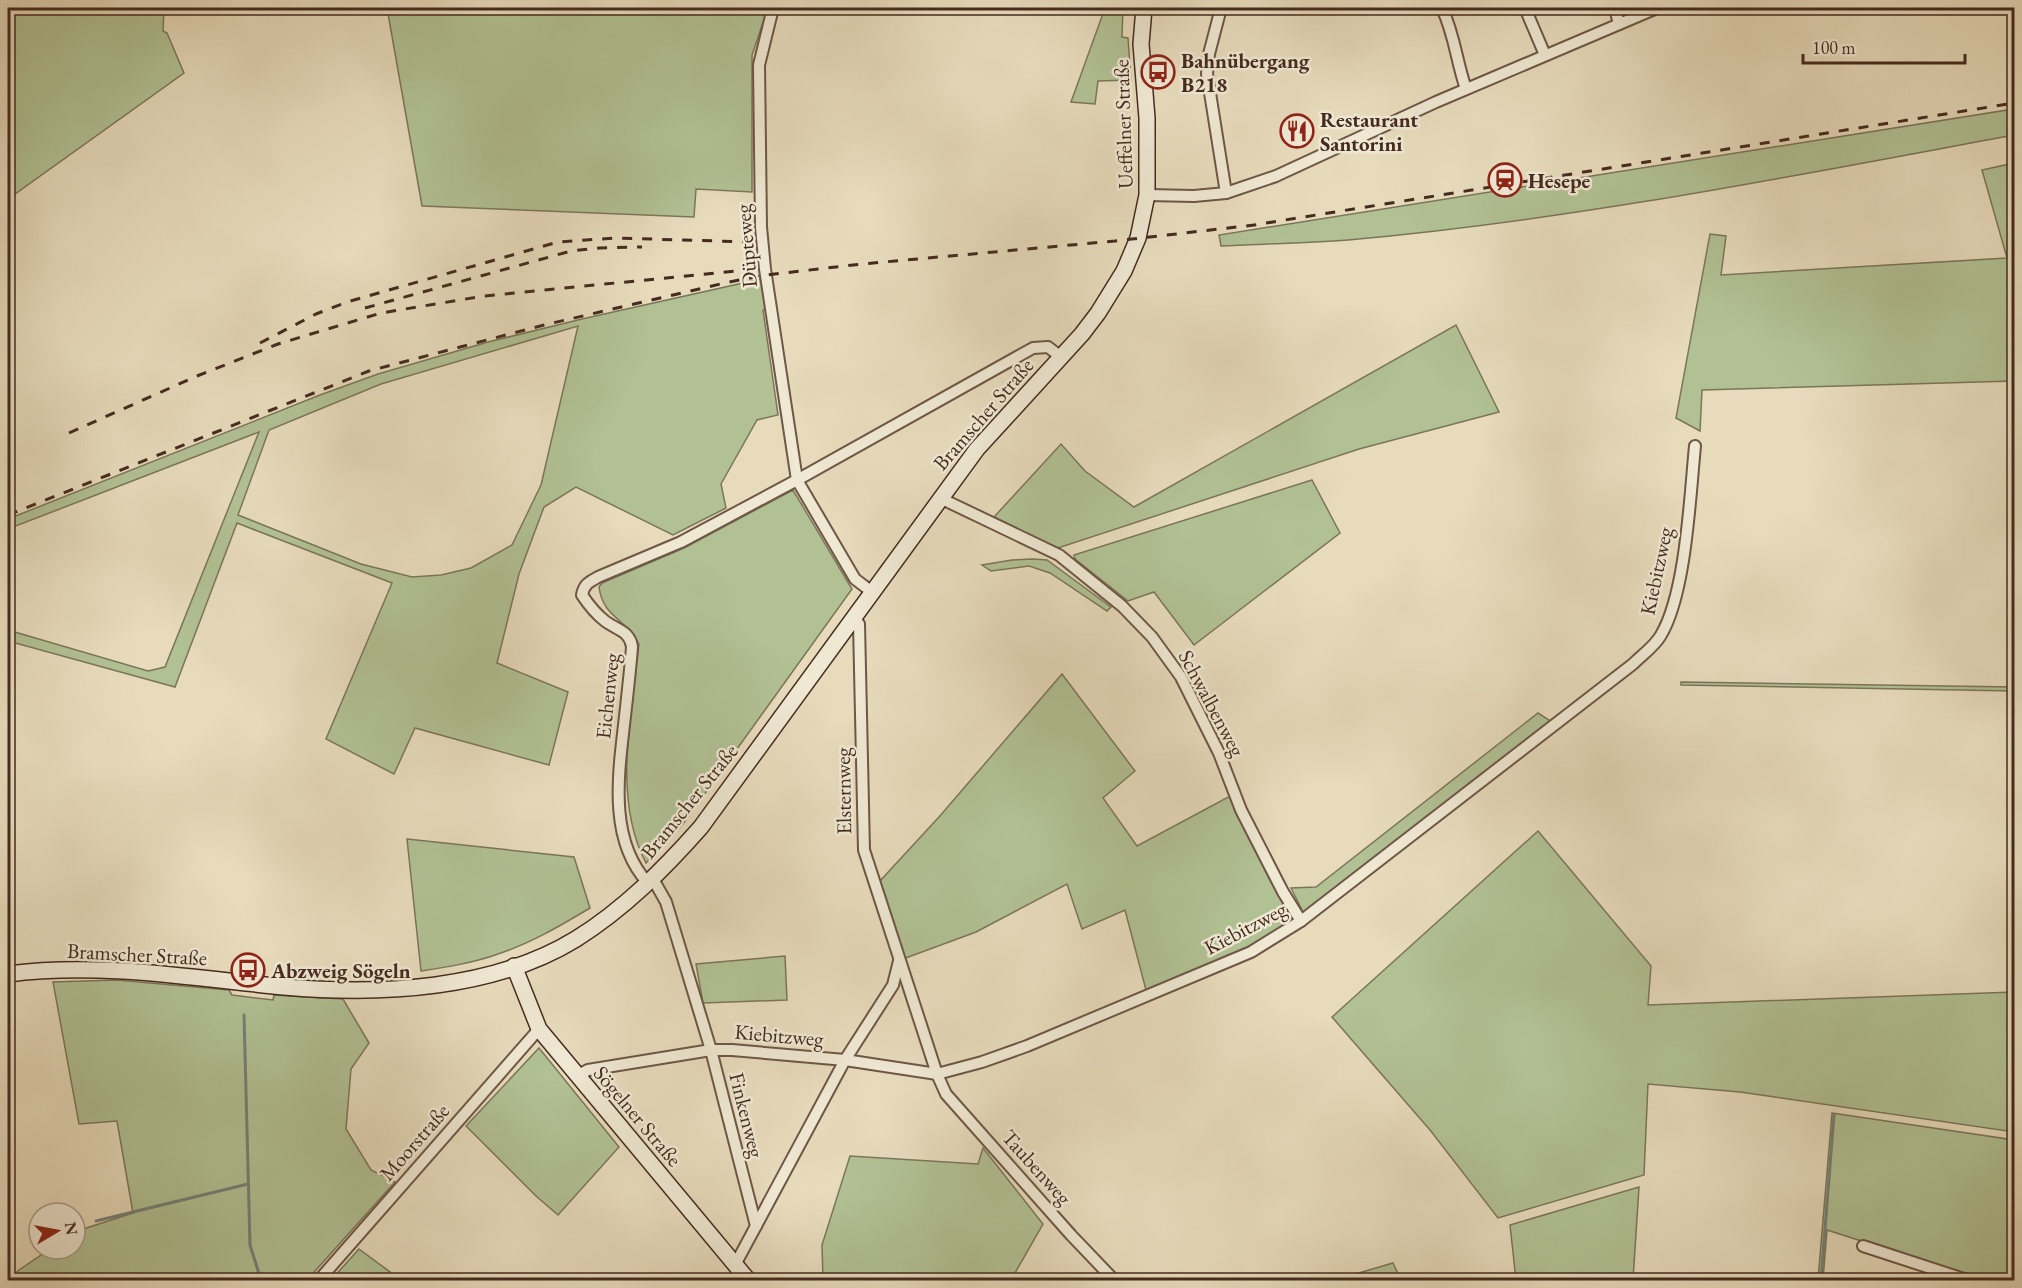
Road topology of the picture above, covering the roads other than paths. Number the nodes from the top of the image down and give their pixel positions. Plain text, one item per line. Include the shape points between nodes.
1 (773, 8) edge
2 (1143, 8) edge
3 (1221, 8) edge
4 (1442, 8) edge
5 (1525, 8) edge
6 (1615, 8) edge
7 (1657, 8) edge
8 (1619, 24) junction
9 (1545, 55) junction
10 (1466, 89) junction
11 (1226, 193) junction
12 (1147, 195) junction
13 (1138, 238) joint
14 (1061, 357) junction
15 (1695, 446) dead end
16 (797, 480) junction
17 (940, 498) junction
18 (872, 592) junction
19 (854, 618) junction
20 (650, 881) junction
21 (1301, 921) junction
22 (900, 960) junction
23 (514, 966) junction
24 (8, 974) edge
25 (539, 1029) junction
26 (711, 1050) junction
27 (845, 1060) junction
28 (937, 1074) junction
29 (577, 1076) junction
30 (756, 1226) junction
31 (1863, 1246) dead end
32 (735, 1265) junction
33 (319, 1281) edge
34 (748, 1281) edge
35 (1114, 1281) edge
36 (1967, 1281) edge

1 - 16 street, Düpteweg via 759,65 761,227
2 - 12 street, Ueffelner Straße
3 - 11 street via 1207,74
4 - 10 street via 1453,33
5 - 9 street
6 - 8 street
7 - 8 street
8 - 9 street
9 - 10 street
10 - 11 street via 1276,176
11 - 12 street
12 - 13 street, Ueffelner Straße
13 - 14 street, Bramscher Straße via 1103,305
14 - 16 street, Eichenweg via 1048,347 1033,348
14 - 17 street, Bramscher Straße via 998,425
15 - 21 street, Kiebitzweg via 1681,566 1668,623 1660,637 1633,664
16 - 18 street via 855,579
16 - 20 street, Eichenweg via 681,542 583,587 582,595 587,602 631,639 618,778 620,815 638,872
17 - 18 street, Bramscher Straße
17 - 21 street, Schwalbenweg via 1059,555 1122,606 1152,637 1180,677 1219,753 1247,820
18 - 19 street, Bramscher Straße
19 - 20 street, Bramscher Straße via 701,827
19 - 22 street, Elsternweg via 859,624 864,850
20 - 23 street, Bramscher Straße via 622,907 575,939
20 - 26 street, Finkenweg via 666,902
21 - 28 street, Kiebitzweg via 1251,952 1027,1046
22 - 27 street via 893,985
22 - 28 street, Elsternweg
23 - 24 street, Bramscher Straße via 421,987 351,991 141,971
23 - 25 street, Sögelner Straße
25 - 29 street, Sögelner Straße
25 - 33 street, Moorstraße
26 - 27 street, Kiebitzweg
26 - 29 street, Kiebitzweg via 588,1070
26 - 30 street, Finkenweg
27 - 28 street, Kiebitzweg
27 - 30 street
28 - 35 street, Taubenweg via 946,1094
29 - 32 street, Sögelner Straße
30 - 32 street
31 - 36 street
32 - 34 street, Sögelner Straße

